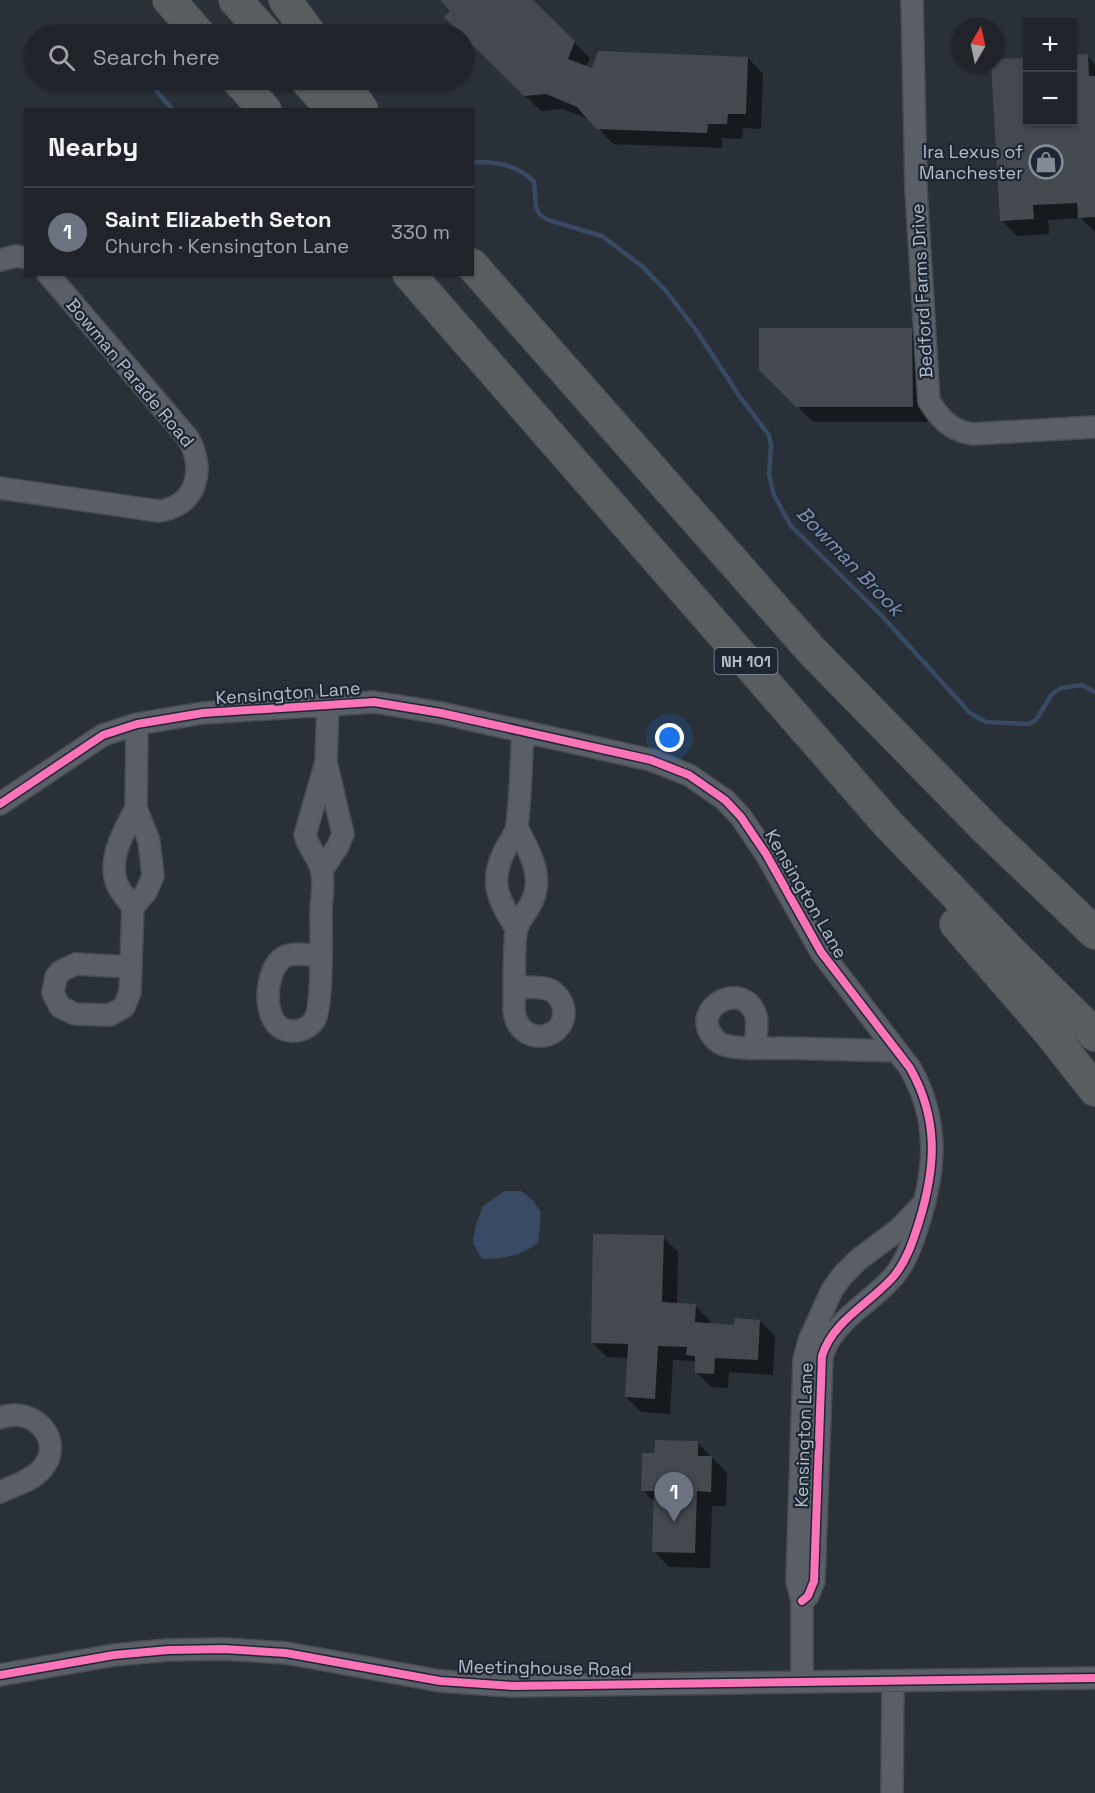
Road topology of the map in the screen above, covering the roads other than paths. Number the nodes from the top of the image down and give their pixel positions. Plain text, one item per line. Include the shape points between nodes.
1 (169, 0) edge
2 (235, 0) edge
3 (285, 0) edge
4 (912, 0) edge
5 (190, 24) edge
6 (257, 24) edge
7 (303, 24) edge
8 (247, 90) edge
9 (315, 90) edge
10 (348, 90) edge
11 (263, 108) edge
12 (331, 108) edge
13 (361, 108) edge
14 (24, 258) edge
15 (0, 260) edge
16 (474, 267) edge
17 (50, 276) edge
18 (411, 276) edge
19 (1095, 428) edge
20 (0, 488) edge
21 (811, 650) junction
22 (328, 705) junction
23 (136, 724) junction
24 (523, 731) junction
25 (326, 762) junction
26 (0, 804) edge
27 (136, 808) junction
28 (888, 824) junction
29 (517, 828) junction
30 (322, 870) junction
31 (1095, 906) edge
32 (133, 907) junction
33 (516, 928) junction
34 (1095, 933) edge
35 (320, 956) dead end
36 (131, 967) dead end
37 (515, 987) dead end
38 (1095, 1035) edge
39 (755, 1047) dead end
40 (897, 1051) junction
41 (1095, 1090) edge
42 (924, 1203) junction
43 (0, 1418) edge
44 (0, 1492) edge
45 (802, 1601) junction
46 (0, 1674) edge
47 (1095, 1678) edge
48 (802, 1682) junction
49 (893, 1682) junction
50 (892, 1793) edge

1 - 5 highway
2 - 6 highway
3 - 7 highway
4 - 19 street, Bedford Farms Drive via 916,189 929,400 941,420 959,432
8 - 11 highway
9 - 12 highway
10 - 13 highway
14 - 15 street
16 - 21 highway, NH 101
17 - 20 street, Bowman Parade Road via 188,438 197,462 194,485 180,505 158,511
18 - 28 highway, NH 101
21 - 31 highway via 863,690
21 - 34 highway, NH 101 via 988,831
22 - 23 street, Kensington Lane via 203,713
22 - 24 street, Kensington Lane via 374,702 407,706
22 - 25 street
23 - 26 street, Kensington Lane via 92,741
23 - 27 street
24 - 29 street
24 - 40 street, Kensington Lane via 670,766 725,800 754,834 833,970
25 - 30 street via 305,835
25 - 30 street via 343,834
27 - 32 street via 149,841 153,867 151,884
27 - 32 street via 121,840 114,874
28 - 38 highway, NH 101
28 - 41 highway via 934,898
29 - 33 street via 496,880 501,904
29 - 33 street via 535,866 537,880 531,904
30 - 35 street
32 - 36 street
33 - 37 street
39 - 40 street
40 - 42 street, Kensington Lane via 920,1085 931,1125 932,1165
42 - 45 street, Kensington Lane via 912,1244 899,1269 836,1331 822,1356 814,1581
42 - 45 street, Kensington Lane via 842,1276 809,1341 804,1360 797,1581
43 - 44 street via 16,1414 34,1420 44,1429 50,1448 39,1473
45 - 48 street, Kensington Lane
46 - 48 street, Meetinghouse Road via 114,1655 224,1649 286,1653 440,1681 502,1685
47 - 49 street, Meetinghouse Road
48 - 49 street, Meetinghouse Road
49 - 50 street

